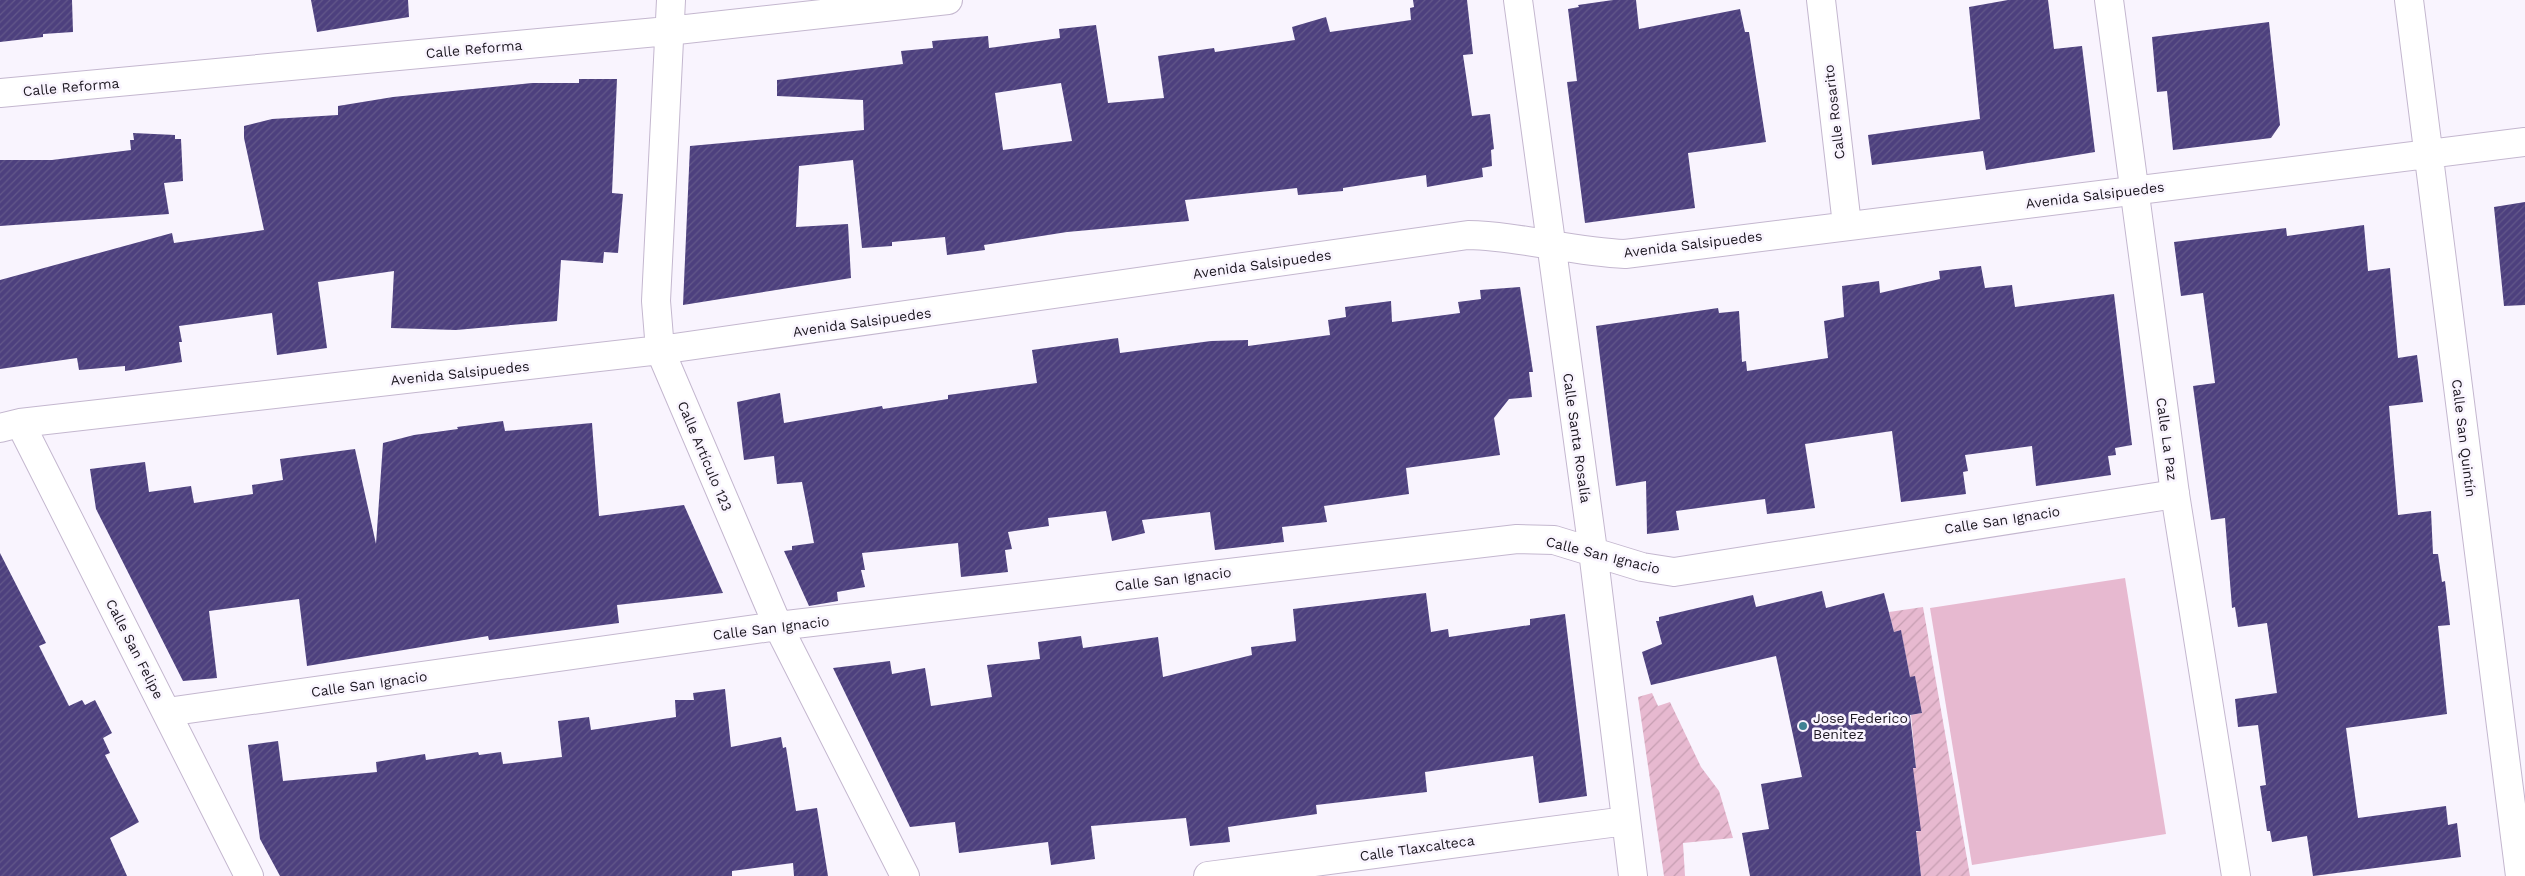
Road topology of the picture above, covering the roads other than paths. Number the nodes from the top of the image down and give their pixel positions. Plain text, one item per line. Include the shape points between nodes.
1 (671, 0) edge
2 (948, 0) edge
3 (1518, 0) edge
4 (1821, 0) edge
5 (2109, 0) edge
6 (2409, 0) edge
7 (668, 31) junction
8 (0, 93) edge
9 (2525, 142) edge
10 (2428, 154) junction
11 (2134, 191) junction
12 (1847, 225) junction
13 (1549, 243) junction
14 (660, 350) junction
15 (10, 425) edge
16 (2174, 494) junction
17 (1593, 552) junction
18 (778, 626) junction
19 (167, 712) junction
20 (1626, 821) junction
21 (1222, 875) edge
22 (249, 876) edge
23 (905, 876) edge
24 (1633, 876) edge
25 (2236, 876) edge
26 (2520, 876) edge

1 - 7 street, Calle Artículo 123
2 - 7 street, Calle Reforma
3 - 13 street, Calle Santa Rosalía
4 - 12 street, Calle Rosarito
5 - 11 street, Calle La Paz
6 - 10 street, Calle San Quintín
7 - 8 street, Calle Reforma
7 - 14 street, Calle Artículo 123 via 656,301
9 - 10 street, Avenida Salsipuedes
10 - 11 street, Avenida Salsipuedes
10 - 26 street, Calle San Quintín
11 - 12 street, Avenida Salsipuedes
11 - 16 street, Calle La Paz
12 - 13 street, Avenida Salsipuedes via 1625,254 1594,253
13 - 14 street, Avenida Salsipuedes via 1499,235 1468,235
13 - 17 street, Calle Santa Rosalía
14 - 15 street, Avenida Salsipuedes
14 - 18 street, Calle Artículo 123
15 - 19 street, Calle San Felipe
16 - 17 street, Calle San Ignacio via 1674,572 1642,567
16 - 25 street, Calle La Paz
17 - 18 street, Calle San Ignacio via 1554,540 1517,539
17 - 20 street, Calle Santa Rosalía
18 - 19 street, Calle San Ignacio
18 - 23 street, Calle Artículo 123
19 - 22 street, Calle San Felipe
20 - 21 street, Calle Tlaxcalteca
20 - 24 street, Calle Santa Rosalía

